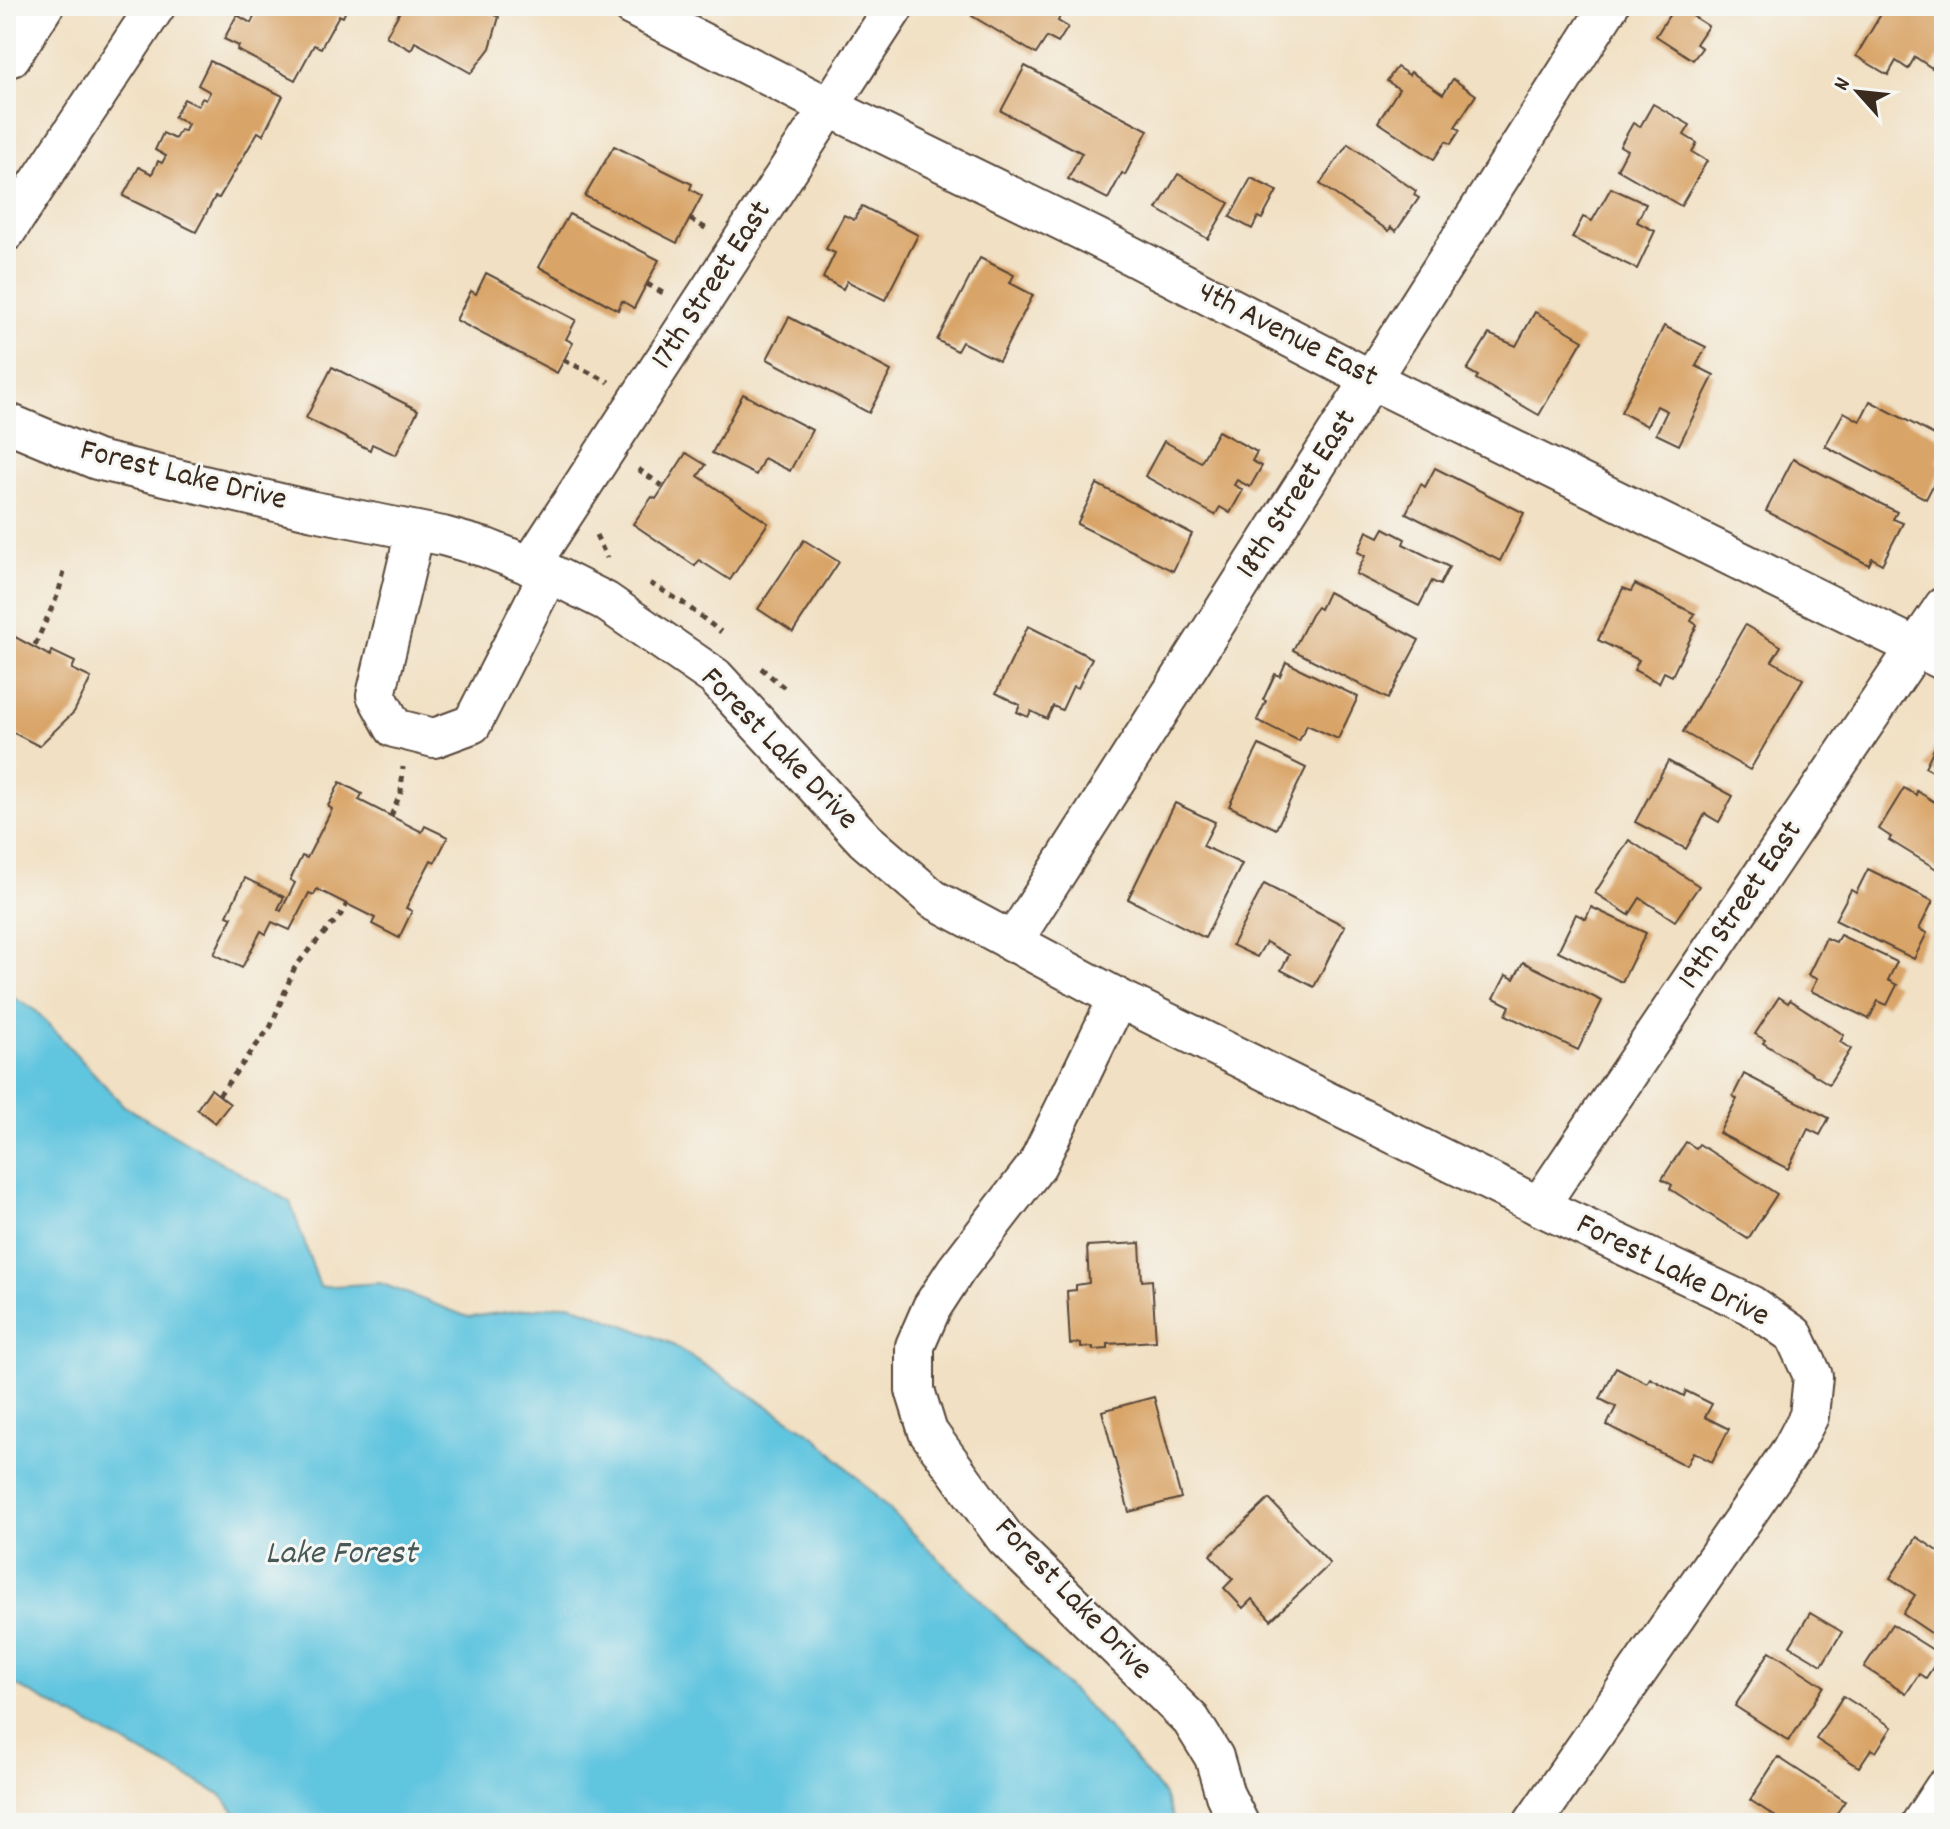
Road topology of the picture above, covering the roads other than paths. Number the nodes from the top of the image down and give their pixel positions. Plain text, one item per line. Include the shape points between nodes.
1 (44, 6) edge
2 (156, 6) edge
3 (631, 6) edge
4 (895, 6) edge
5 (1609, 6) edge
6 (9, 57) edge
7 (829, 107) junction
8 (6, 232) edge
9 (1372, 380) junction
10 (6, 422) edge
11 (415, 531) junction
12 (540, 570) junction
13 (1944, 606) edge
14 (1930, 654) edge
15 (1012, 943) junction
16 (1118, 998) junction
17 (1539, 1206) junction
18 (1944, 1788) edge
19 (1239, 1823) edge
20 (1533, 1823) edge
21 (1921, 1823) edge

1 - 6 street
2 - 8 street
3 - 7 street, 4th Avenue East
4 - 7 street, 17th Street East
5 - 9 street, 18th Street East
7 - 9 street, 4th Avenue East
7 - 12 street, 17th Street East
9 - 14 street, 4th Avenue East
9 - 15 street, 18th Street East
10 - 11 street, Forest Lake Drive via 97,460
11 - 12 street, Forest Lake Drive via 486,548
11 - 12 street, 17th Street East via 376,695 394,728 434,738 472,724
12 - 15 street, Forest Lake Drive via 605,601 715,677 865,840 933,899
13 - 14 street, 19th Street East
14 - 17 street, 19th Street East
15 - 16 street, Forest Lake Drive
16 - 17 street, Forest Lake Drive
16 - 19 street, Forest Lake Drive via 1037,1165 932,1307 915,1346 915,1390 928,1432 1005,1538 1191,1720 1214,1757
17 - 20 street, Forest Lake Drive via 1751,1305 1794,1335 1813,1376 1809,1416 1791,1450
18 - 21 street

